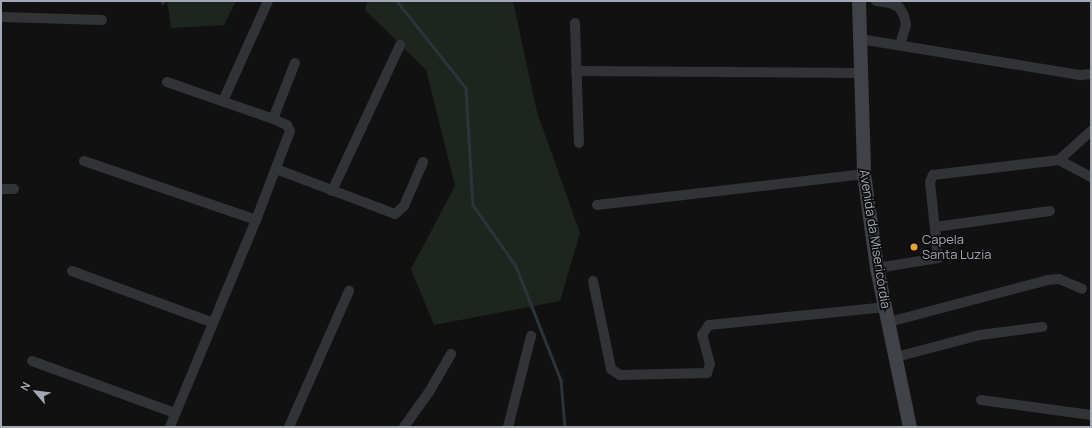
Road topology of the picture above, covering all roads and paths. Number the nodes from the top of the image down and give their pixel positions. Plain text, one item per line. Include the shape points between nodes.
1 (268, 1) edge
2 (859, 1) edge
3 (876, 1) edge
4 (1, 17) edge
5 (102, 20) dead end
6 (575, 23) dead end
7 (860, 39) junction
8 (400, 45) dead end
9 (900, 45) junction
10 (295, 63) dead end
11 (576, 71) junction
12 (861, 73) junction
13 (1091, 74) edge
14 (167, 82) dead end
15 (223, 101) junction
16 (273, 119) junction
17 (1091, 131) edge
18 (579, 143) dead end
19 (84, 160) dead end
20 (1059, 160) junction
21 (423, 162) dead end
22 (276, 168) junction
23 (864, 174) junction
24 (1091, 177) edge
25 (1, 189) edge
26 (14, 189) dead end
27 (332, 191) junction
28 (597, 206) dead end
29 (1050, 211) dead end
30 (256, 220) junction
31 (935, 227) junction
32 (877, 268) junction
33 (72, 271) dead end
34 (593, 280) dead end
35 (1082, 289) dead end
36 (348, 291) dead end
37 (885, 307) junction
38 (889, 322) junction
39 (214, 323) junction
40 (1042, 327) dead end
41 (531, 336) dead end
42 (451, 354) dead end
43 (896, 357) junction
44 (32, 361) dead end
45 (981, 400) dead end
46 (175, 413) junction
47 (1091, 415) edge
48 (170, 427) edge
49 (289, 427) edge
50 (404, 427) edge
51 (508, 427) edge
52 (910, 427) edge

1 - 15 street
2 - 7 street, Avenida da Misericórdia
3 - 9 street via 899,7 904,16 906,25
4 - 5 street
6 - 11 street
7 - 9 street
7 - 12 street, Avenida da Misericórdia
8 - 27 street
9 - 13 street via 1082,75
10 - 16 street
11 - 12 street
11 - 18 street
12 - 23 street, Avenida da Misericórdia
14 - 15 street
15 - 16 street
16 - 22 street via 287,126 290,131
17 - 20 street
19 - 30 street
20 - 24 street
20 - 31 street via 933,175 930,182
21 - 27 street via 398,214
22 - 27 street
22 - 30 street
23 - 28 street
23 - 32 street, Avenida da Misericórdia
25 - 26 street
29 - 31 street
30 - 39 street
31 - 32 street via 939,255 936,260
32 - 37 street, Avenida da Misericórdia
33 - 39 street
34 - 37 street via 611,369 620,375 707,373 710,364 702,335 709,325
35 - 38 street via 1059,279 1048,280
36 - 49 street
37 - 38 street, Avenida da Misericórdia
38 - 43 street, Avenida da Misericórdia
39 - 46 street
40 - 43 street via 980,335
41 - 51 street
42 - 50 street via 429,392
43 - 52 street, Avenida da Misericórdia
44 - 46 street
45 - 47 street
46 - 48 street

